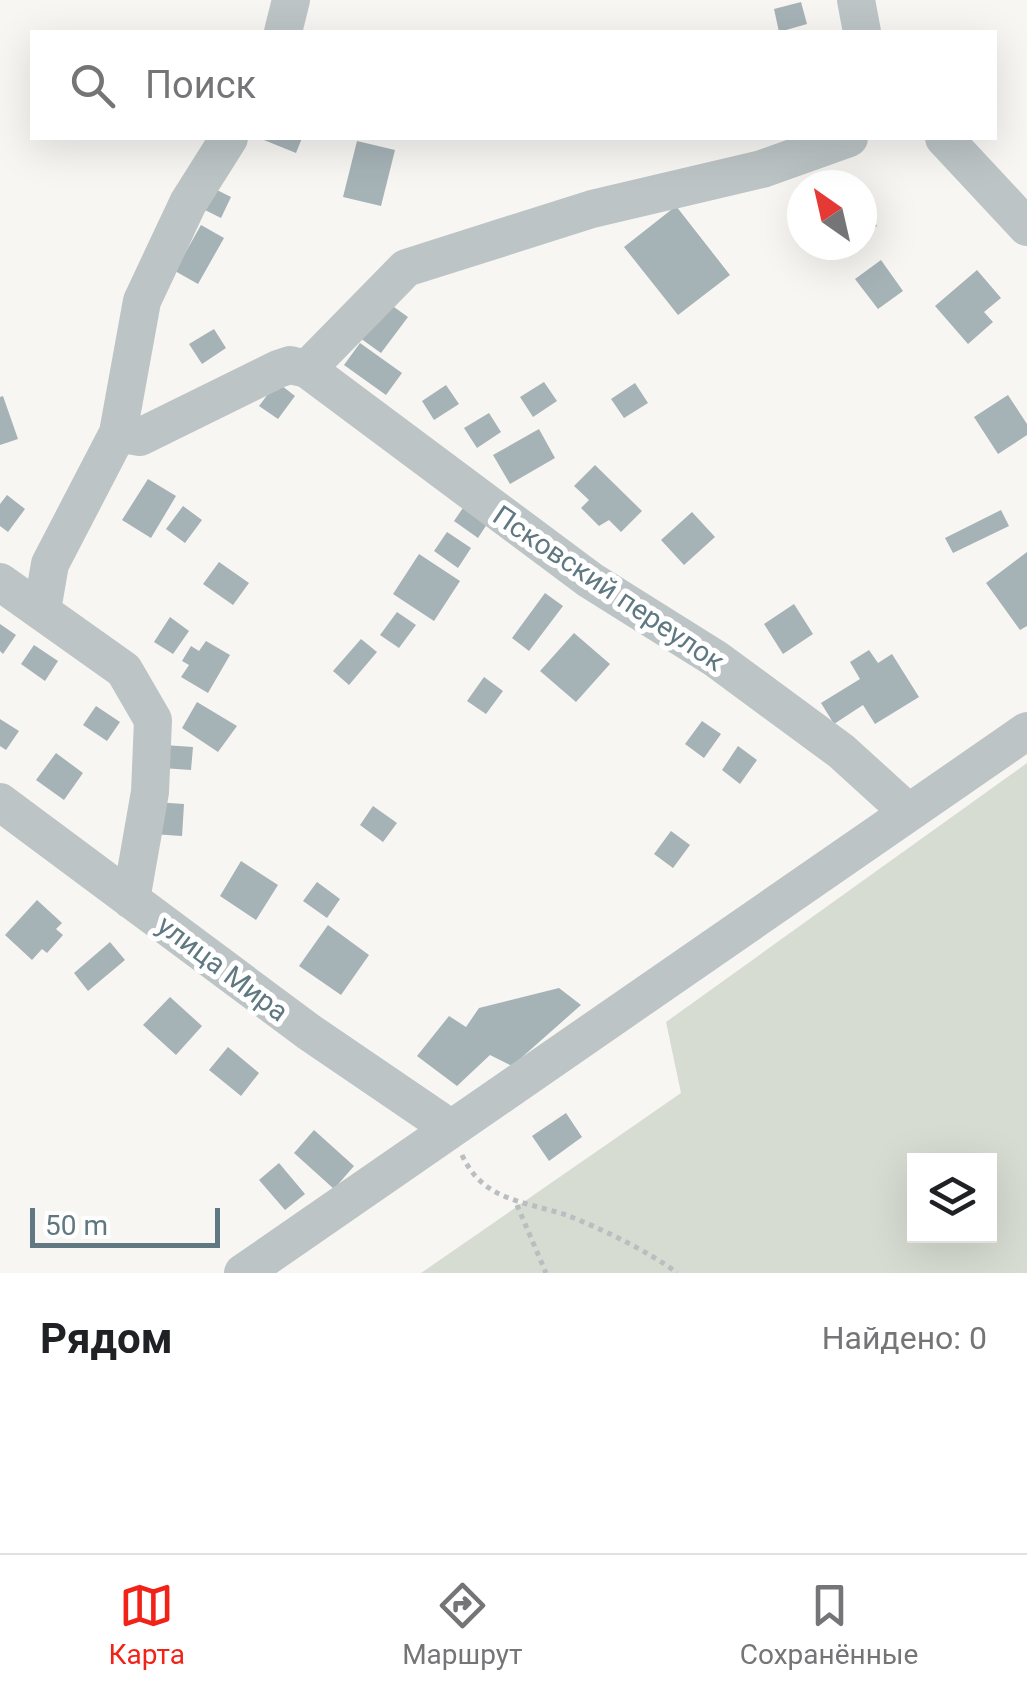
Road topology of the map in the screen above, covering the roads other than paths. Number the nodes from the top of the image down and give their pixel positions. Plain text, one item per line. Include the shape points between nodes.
1 (291, 0) edge
2 (856, 0) edge
3 (284, 30) edge
4 (862, 30) edge
5 (228, 140) edge
6 (844, 140) edge
7 (946, 140) edge
8 (1027, 227) edge
9 (307, 369) junction
10 (118, 433) junction
11 (0, 582) edge
12 (42, 610) junction
13 (1027, 731) edge
14 (0, 802) edge
15 (907, 810) junction
16 (131, 900) junction
17 (450, 1128) junction
18 (242, 1273) edge

1 - 3 street
2 - 4 street
5 - 10 street via 188,203 142,300
6 - 9 street via 406,268
7 - 8 street
9 - 10 street via 278,369 140,438
9 - 15 street, Псковский переулок via 590,580 716,659 825,739
10 - 12 street via 50,564
11 - 12 street
12 - 16 street via 124,670 153,720 150,792
13 - 15 street
14 - 16 street, улица Мира
15 - 17 street
16 - 17 street, улица Мира
17 - 18 street

